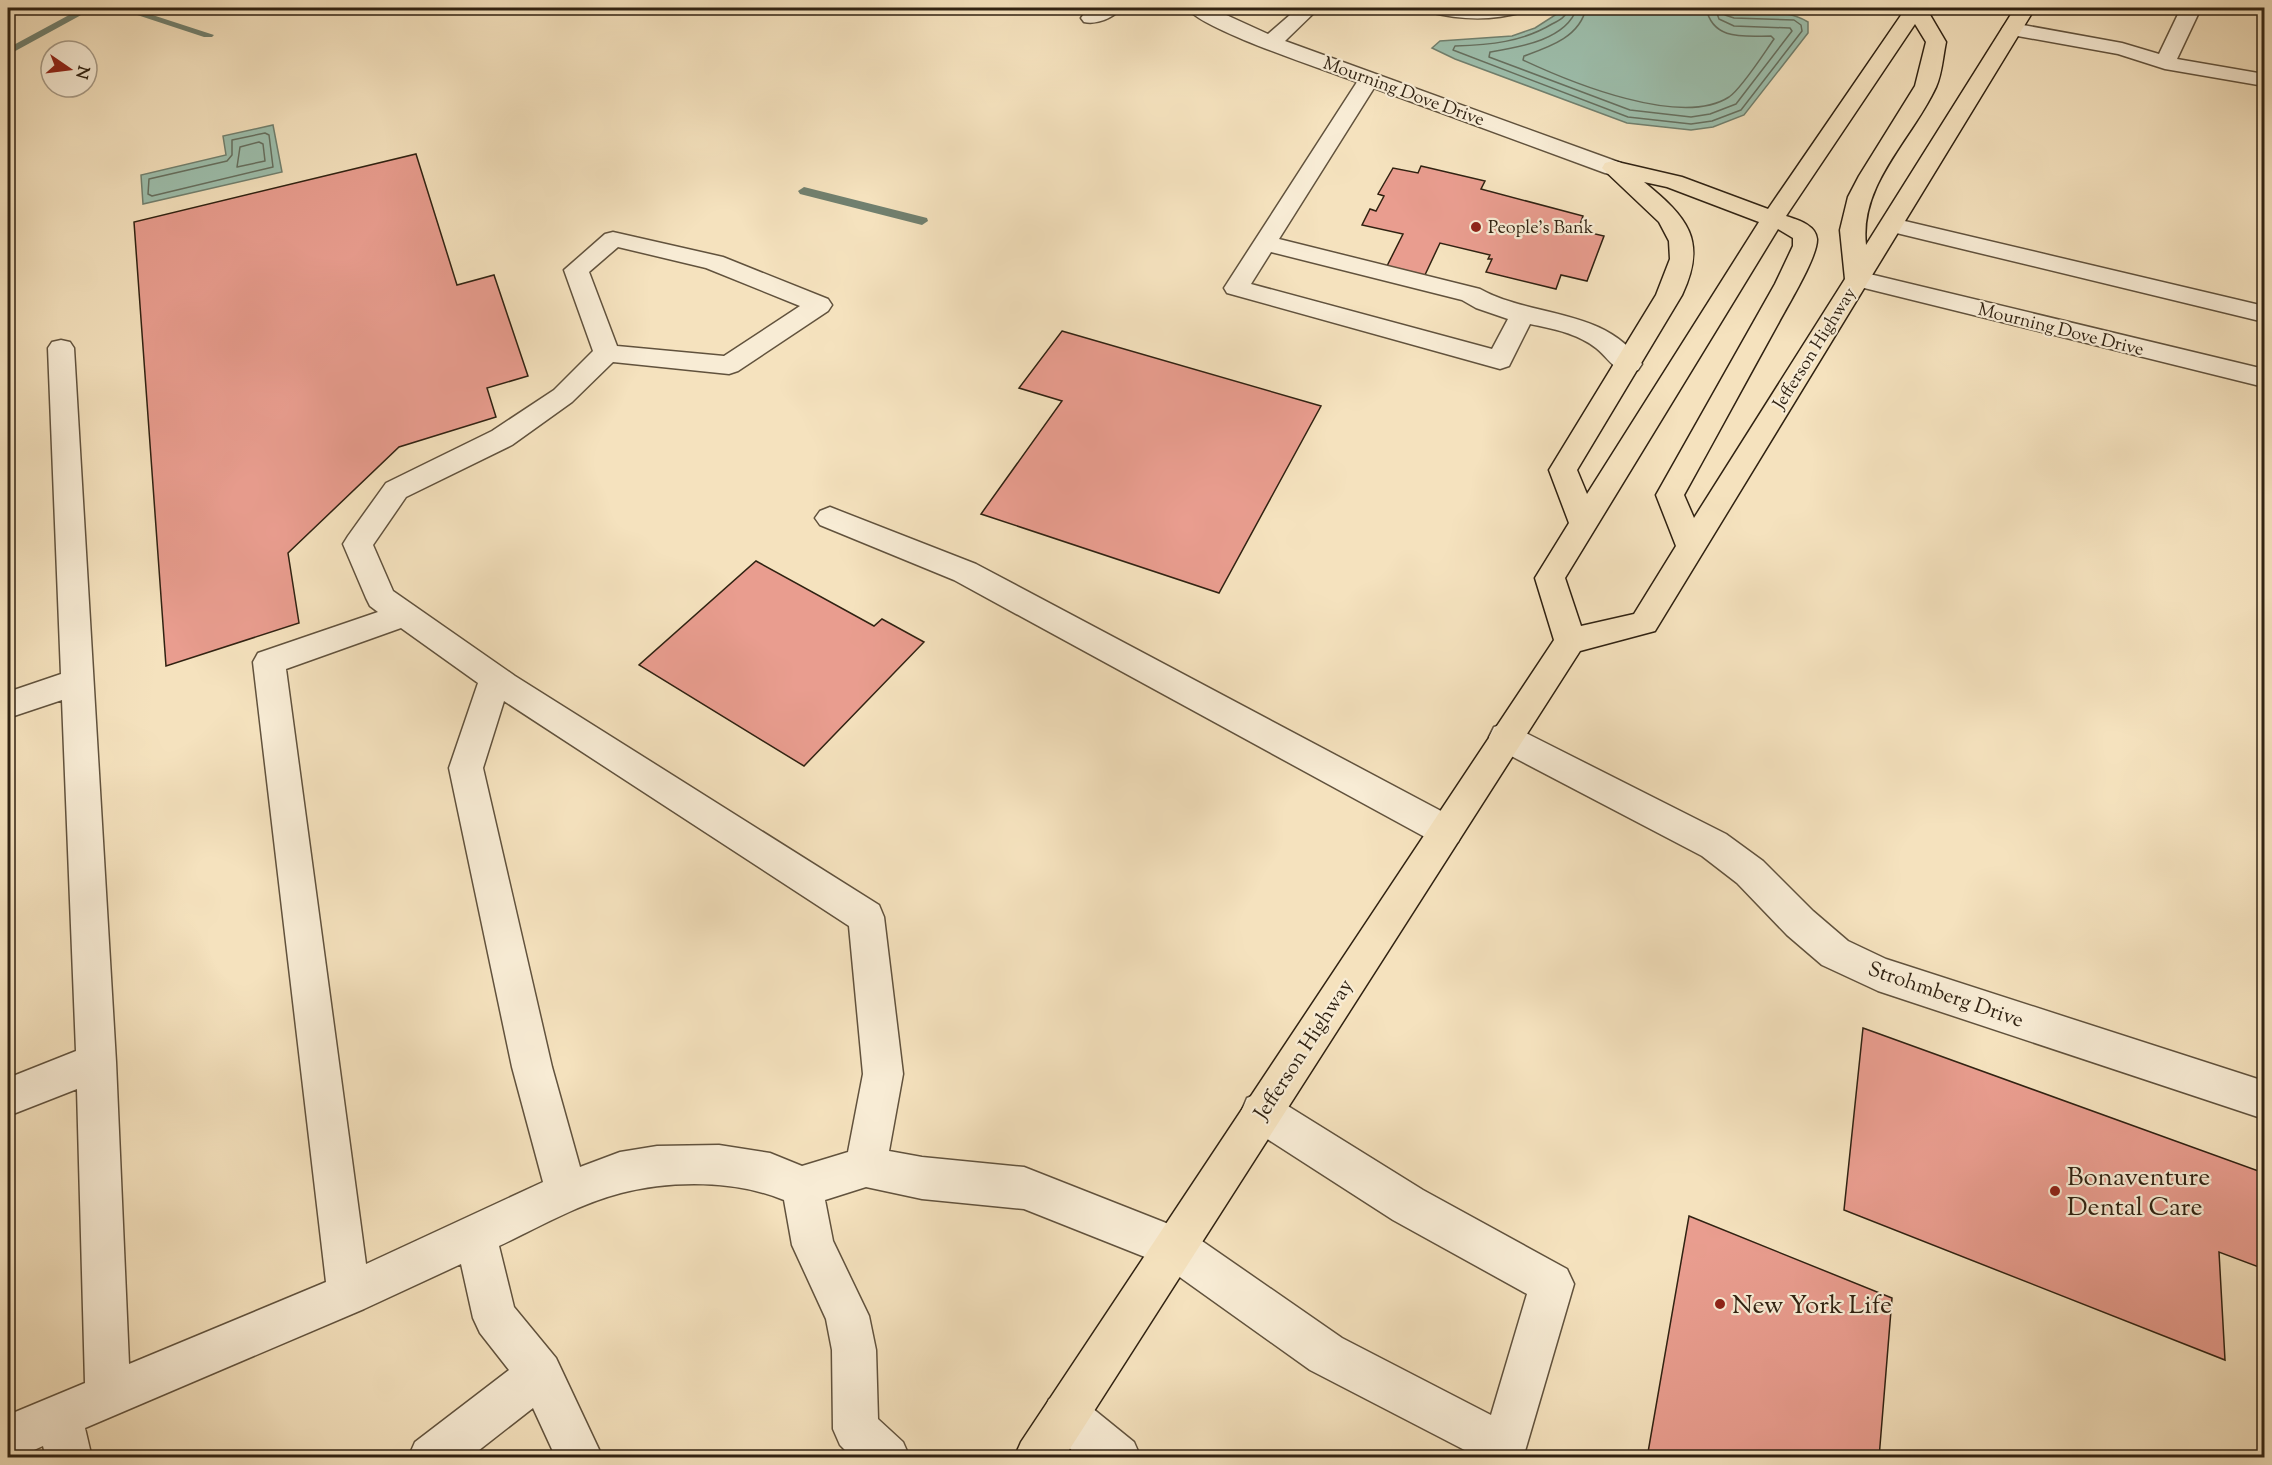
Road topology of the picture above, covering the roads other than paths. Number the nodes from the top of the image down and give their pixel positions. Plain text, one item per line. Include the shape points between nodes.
1 (1111, 8) edge
2 (1197, 8) edge
3 (1309, 8) edge
4 (1436, 8) edge
5 (1516, 8) edge
6 (1915, 8) edge
7 (2191, 8) edge
8 (1091, 18) dead end
9 (2019, 18) edge
10 (1271, 43) junction
11 (2165, 63) junction
12 (1370, 78) junction
13 (2265, 80) edge
14 (1613, 168) junction
15 (1773, 219) junction
16 (1892, 225) junction
17 (1264, 243) junction
18 (1857, 279) junction
19 (2265, 314) edge
20 (1522, 315) junction
21 (61, 348) dead end
22 (607, 353) junction
23 (1629, 363) junction
24 (2265, 378) edge
25 (830, 518) dead end
26 (1584, 523) junction
27 (1692, 546) junction
28 (404, 615) junction
29 (1570, 641) junction
30 (495, 679) junction
31 (78, 681) junction
32 (8, 705) edge
33 (1506, 737) junction
34 (1446, 831) junction
35 (96, 1062) junction
36 (8, 1097) edge
37 (2265, 1100) edge
38 (1261, 1112) junction
39 (866, 1167) junction
40 (801, 1187) junction
41 (566, 1193) junction
42 (476, 1236) junction
43 (1174, 1247) junction
44 (349, 1294) junction
45 (540, 1374) junction
46 (108, 1396) junction
47 (1065, 1415) junction
48 (8, 1438) edge
49 (64, 1438) edge
50 (430, 1458) edge
51 (580, 1458) edge
52 (887, 1458) edge
53 (1037, 1458) edge
54 (1118, 1458) edge

1 - 8 street
2 - 10 street, Mourning Dove Drive
3 - 10 street
4 - 5 street via 1474,12
6 - 15 main road
6 - 18 main road via 1936,42 1926,86 1860,197 1852,230
7 - 11 street
9 - 11 street
9 - 16 main road, Jefferson Highway
10 - 12 street, Mourning Dove Drive
11 - 13 street
12 - 14 street, Mourning Dove Drive
12 - 17 street
14 - 15 main road via 1674,182
14 - 23 main road via 1670,221 1680,236 1683,256 1669,295
15 - 26 main road
15 - 27 main road via 1795,227 1804,236 1805,246 1670,495
16 - 18 main road, Jefferson Highway
16 - 19 street
17 - 20 street via 1471,294 1495,308
17 - 20 street via 1236,288 1500,360
18 - 24 street, Mourning Dove Drive
18 - 27 main road, Jefferson Highway
20 - 23 street via 1590,332
21 - 31 street
22 - 22 street via 729,365 819,306 714,262 613,239 576,270
22 - 28 street via 563,396 502,438 396,490 358,544 381,598
23 - 26 main road via 1563,470
25 - 34 street via 965,572
26 - 29 main road via 1550,578
27 - 29 main road, Jefferson Highway via 1644,623
28 - 30 street
28 - 44 street via 269,662
29 - 33 main road, Jefferson Highway
30 - 39 street via 866,917 883,1074
30 - 41 street via 466,768 532,1067
31 - 32 street
31 - 35 street
33 - 34 main road, Jefferson Highway
33 - 37 street, Strohmberg Drive via 1714,845 1750,872 1835,952 1878,974
34 - 38 main road, Jefferson Highway
35 - 36 street
35 - 46 street
38 - 43 main road, Jefferson Highway
38 - 43 street via 1408,1205 1552,1284 1505,1446 1326,1354
39 - 40 street
39 - 43 street via 922,1178 1024,1188
40 - 41 street via 770,1174 719,1165 657,1166 620,1173
40 - 52 street via 813,1245 847,1316 854,1350 856,1429
41 - 42 street
42 - 44 street
42 - 45 street via 495,1318
43 - 47 main road, Jefferson Highway
44 - 46 street
45 - 50 street
45 - 51 street
46 - 49 street
47 - 53 main road, Jefferson Highway
47 - 54 street
48 - 49 street

